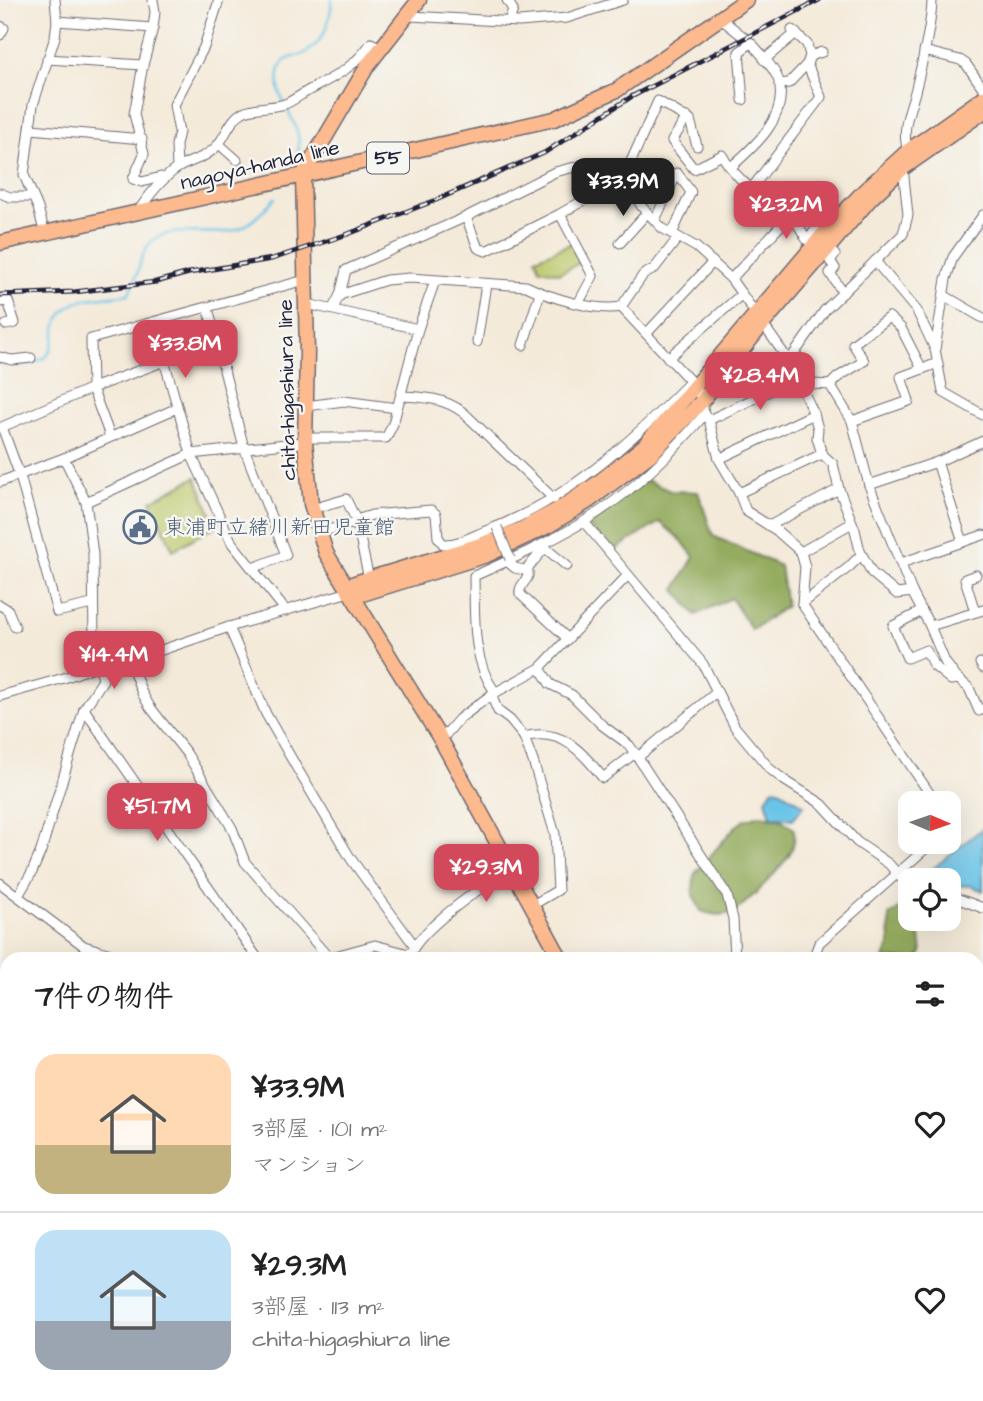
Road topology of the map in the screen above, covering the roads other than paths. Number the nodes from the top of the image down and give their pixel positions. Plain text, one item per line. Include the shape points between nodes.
1 (55, 0) edge
2 (153, 0) edge
3 (219, 0) edge
4 (419, 0) edge
5 (507, 0) edge
6 (622, 0) edge
7 (746, 0) edge
8 (932, 0) edge
9 (608, 2) edge
10 (407, 14) junction
11 (721, 18) junction
12 (57, 20) junction
13 (509, 22) junction
14 (0, 26) edge
15 (153, 29) junction
16 (0, 35) edge
17 (751, 43) junction
18 (380, 47) junction
19 (924, 51) junction
20 (822, 52) dead end
21 (47, 59) junction
22 (764, 60) junction
23 (809, 60) junction
24 (143, 65) junction
25 (779, 84) junction
26 (983, 88) edge
27 (983, 98) edge
28 (743, 100) dead end
29 (983, 112) edge
30 (687, 117) junction
31 (31, 129) junction
32 (142, 139) junction
33 (219, 144) junction
34 (696, 146) dead end
35 (908, 151) junction
36 (237, 160) dead end
37 (731, 167) junction
38 (177, 168) junction
39 (903, 169) junction
40 (303, 175) junction
41 (624, 177) junction
42 (163, 180) junction
43 (819, 184) dead end
44 (752, 188) junction
45 (604, 190) junction
46 (0, 193) edge
47 (32, 197) junction
48 (647, 213) junction
49 (136, 214) junction
50 (560, 214) junction
51 (791, 214) junction
52 (983, 215) edge
53 (466, 217) junction
54 (654, 220) junction
55 (831, 226) junction
56 (46, 233) junction
57 (675, 236) junction
58 (0, 243) edge
59 (620, 243) dead end
60 (827, 247) junction
61 (874, 261) junction
62 (713, 262) junction
63 (731, 279) junction
64 (305, 280) junction
65 (435, 281) junction
66 (486, 284) junction
67 (540, 293) junction
68 (843, 293) junction
69 (742, 294) junction
70 (340, 295) junction
71 (945, 296) junction
72 (0, 302) edge
73 (579, 302) junction
74 (307, 304) junction
75 (621, 307) junction
76 (208, 308) junction
77 (333, 308) junction
78 (983, 318) edge
79 (759, 320) junction
80 (153, 322) junction
81 (6, 325) dead end
82 (418, 329) junction
83 (647, 333) junction
84 (477, 342) dead end
85 (523, 345) dead end
86 (935, 349) junction
87 (0, 357) edge
88 (30, 358) dead end
89 (668, 358) junction
90 (165, 360) junction
91 (789, 361) junction
92 (938, 362) junction
93 (922, 369) junction
94 (796, 374) junction
95 (693, 384) junction
96 (830, 385) junction
97 (92, 388) junction
98 (401, 396) junction
99 (306, 406) junction
100 (177, 408) junction
101 (397, 408) junction
102 (705, 412) junction
103 (814, 414) junction
104 (983, 415) edge
105 (852, 421) junction
106 (1, 427) edge
107 (110, 436) junction
108 (305, 440) junction
109 (983, 441) edge
110 (244, 448) junction
111 (191, 454) junction
112 (822, 454) junction
113 (64, 458) junction
114 (719, 459) junction
115 (937, 462) junction
116 (20, 476) junction
117 (0, 482) edge
118 (869, 485) junction
119 (839, 489) junction
120 (739, 493) junction
121 (554, 499) junction
122 (86, 502) junction
123 (312, 509) junction
124 (356, 522) junction
125 (584, 522) junction
126 (852, 523) junction
127 (769, 526) junction
128 (497, 527) junction
129 (319, 532) junction
130 (983, 535) edge
131 (963, 542) junction
132 (543, 546) junction
133 (801, 552) junction
134 (861, 553) junction
135 (508, 560) junction
136 (901, 562) junction
137 (567, 566) dead end
138 (253, 568) junction
139 (526, 570) junction
140 (628, 575) junction
141 (976, 575) dead end
142 (369, 579) junction
143 (349, 592) junction
144 (912, 592) junction
145 (92, 604) junction
146 (802, 604) junction
147 (0, 605) edge
148 (286, 611) junction
149 (922, 611) junction
150 (979, 611) edge
151 (229, 626) junction
152 (930, 626) junction
153 (15, 627) dead end
154 (568, 639) junction
155 (129, 659) junction
156 (99, 665) junction
157 (540, 668) junction
158 (959, 679) junction
159 (717, 692) junction
160 (493, 694) junction
161 (0, 696) edge
162 (84, 709) junction
163 (983, 709) edge
164 (524, 737) junction
165 (441, 740) junction
166 (636, 755) junction
167 (928, 791) edge
168 (920, 854) edge
169 (510, 867) junction
170 (897, 874) junction
171 (0, 883) edge
172 (18, 896) junction
173 (961, 900) edge
174 (531, 906) junction
175 (983, 908) edge
176 (103, 952) edge
177 (253, 952) edge
178 (322, 952) edge
179 (363, 952) edge
180 (406, 952) edge
181 (410, 952) edge
182 (412, 952) edge
183 (557, 952) edge
184 (735, 952) edge
185 (816, 952) edge

1 - 12 street
2 - 15 street
3 - 38 street via 204,47 174,105 179,132
4 - 10 main road
5 - 13 street via 513,10
6 - 9 street
7 - 11 main road, nagoya-handa line / 55
8 - 19 street
9 - 13 street via 567,18
10 - 13 street
10 - 18 main road
11 - 17 street
11 - 40 main road, nagoya-handa line / 55 via 617,90 554,119
12 - 15 street
12 - 21 street
14 - 16 street via 4,28
15 - 24 street
17 - 22 street
17 - 28 street via 739,52
18 - 33 street via 371,43 339,75 294,100 243,112
18 - 40 main road
19 - 26 street via 960,60
19 - 35 street via 906,118
20 - 23 street
21 - 24 street
21 - 31 street
22 - 23 street via 794,31 809,47
22 - 25 street
23 - 25 street via 789,83
23 - 44 street via 821,97
24 - 32 street via 134,114
25 - 37 street via 778,112 754,147
27 - 35 main road
29 - 39 main road
30 - 34 street
30 - 37 street via 672,141 694,169 722,155
30 - 41 street via 657,101
31 - 32 street
31 - 47 street via 24,175
32 - 42 street via 144,154 133,179
33 - 36 street
33 - 38 street via 201,159
35 - 55 main road
37 - 44 street
38 - 42 street
39 - 60 main road
39 - 61 street via 907,223 903,234
40 - 49 main road, nagoya-handa line / 55
40 - 64 main road, chita-higashiura line
41 - 45 street
41 - 48 street
42 - 49 street
43 - 51 street
44 - 51 street
45 - 50 street
45 - 53 street via 583,165 555,172
46 - 47 street
47 - 56 street
48 - 54 street
48 - 59 street
49 - 56 main road, nagoya-handa line / 55
50 - 53 street via 486,251 478,247
50 - 73 street via 593,276
51 - 55 street via 807,240 824,220
51 - 63 street
52 - 71 street via 953,257
53 - 70 street via 346,270
54 - 57 street
54 - 57 street via 677,173 691,192
55 - 79 main road
56 - 58 main road, nagoya-handa line / 55
57 - 62 street
57 - 75 street
60 - 68 street via 835,255 830,273
60 - 79 main road
61 - 68 street
61 - 86 street via 917,311
62 - 63 street
62 - 83 street
63 - 69 street
64 - 74 main road, chita-higashiura line
64 - 76 street
65 - 66 street
65 - 70 street via 386,280
65 - 82 street
66 - 67 street via 526,286
66 - 84 street
67 - 73 street
67 - 85 street
68 - 91 street via 825,310
69 - 79 street
69 - 89 street
70 - 77 street
71 - 78 street
71 - 86 street
72 - 81 street via 8,301 15,323
73 - 75 street via 607,309
74 - 77 street
74 - 99 main road, chita-higashiura line
75 - 83 street
76 - 80 street
76 - 110 street
77 - 82 street
79 - 91 street
79 - 95 main road
79 - 102 main road
80 - 90 street
80 - 97 street via 91,339
82 - 98 street
83 - 89 street
86 - 92 street
87 - 88 street
89 - 95 street
90 - 97 street
90 - 100 street
91 - 94 street
92 - 93 street
92 - 104 street via 943,392
93 - 96 street via 901,328 889,317 853,344 864,361
93 - 105 street via 901,377 909,401
94 - 96 street via 804,373 813,384
94 - 102 street
94 - 103 street
95 - 102 street
95 - 121 street via 589,475
95 - 142 main road via 644,446 561,508 484,544
96 - 105 street
97 - 106 street
97 - 107 street
98 - 101 street
98 - 121 street via 452,403
99 - 101 street via 344,401
99 - 108 main road, chita-higashiura line
100 - 107 street
100 - 111 street
101 - 108 street via 386,438
102 - 114 street
102 - 125 street via 640,480
102 - 143 main road via 590,500 548,526 487,555 359,595
103 - 112 street
103 - 114 street
105 - 118 street
106 - 116 street
107 - 113 street
108 - 110 street
108 - 123 main road, chita-higashiura line
109 - 115 street
110 - 111 street
110 - 138 street via 286,555
111 - 122 street
111 - 138 street via 232,543
112 - 119 street via 833,464
112 - 120 street
113 - 116 street
113 - 122 street
114 - 120 street
115 - 118 street
115 - 131 street
116 - 117 street
116 - 145 street via 57,612
118 - 136 street
119 - 126 street
119 - 127 street
120 - 127 street via 746,511
121 - 128 street
122 - 145 street via 93,554
123 - 124 street via 346,499
123 - 129 main road, chita-higashiura line
124 - 128 street via 372,515 431,510 436,514 440,541 448,544
124 - 129 street
124 - 142 street
125 - 132 street
125 - 140 street
126 - 133 street
126 - 134 street
127 - 133 street
128 - 135 street, bridge
129 - 143 main road, chita-higashiura line
130 - 131 street
131 - 136 street
132 - 135 street
132 - 137 street
132 - 139 street
133 - 146 street via 805,567
134 - 144 street via 872,573 897,594
134 - 146 street via 849,568
135 - 139 street
135 - 160 street via 474,576 475,638
136 - 144 street
138 - 148 street
139 - 154 street via 529,575 520,594
140 - 154 street
140 - 159 street via 704,664
141 - 150 street via 965,579
142 - 143 main road via 355,583
143 - 148 street
143 - 165 main road, chita-higashiura line
144 - 149 street
145 - 156 street
146 - 167 street
147 - 153 street via 9,610
148 - 151 street
149 - 152 street
149 - 158 street via 893,626 907,658 926,650 933,665 951,680
150 - 152 street
151 - 155 street
151 - 181 street via 265,715
152 - 158 street via 945,662
154 - 157 street
155 - 156 street
155 - 178 street via 142,693 187,754 232,828 245,862
156 - 161 street
156 - 162 street via 103,680
157 - 160 street
157 - 166 street via 550,684 572,695
158 - 163 street via 969,688 979,711
159 - 166 street
159 - 170 street via 735,727 770,769 822,804 857,842 889,863
160 - 164 street via 498,711
160 - 165 street via 459,719
162 - 172 street via 41,850
162 - 177 street
164 - 166 street via 541,735 574,746 603,778
164 - 174 street via 556,845 558,890
165 - 169 main road, chita-higashiura line
166 - 184 street via 727,895
168 - 170 street
169 - 174 main road, chita-higashiura line
169 - 182 street via 425,932
170 - 185 street via 819,943
171 - 172 street
172 - 176 street via 83,946
173 - 175 street
174 - 183 main road, chita-higashiura line
179 - 180 street via 375,945

